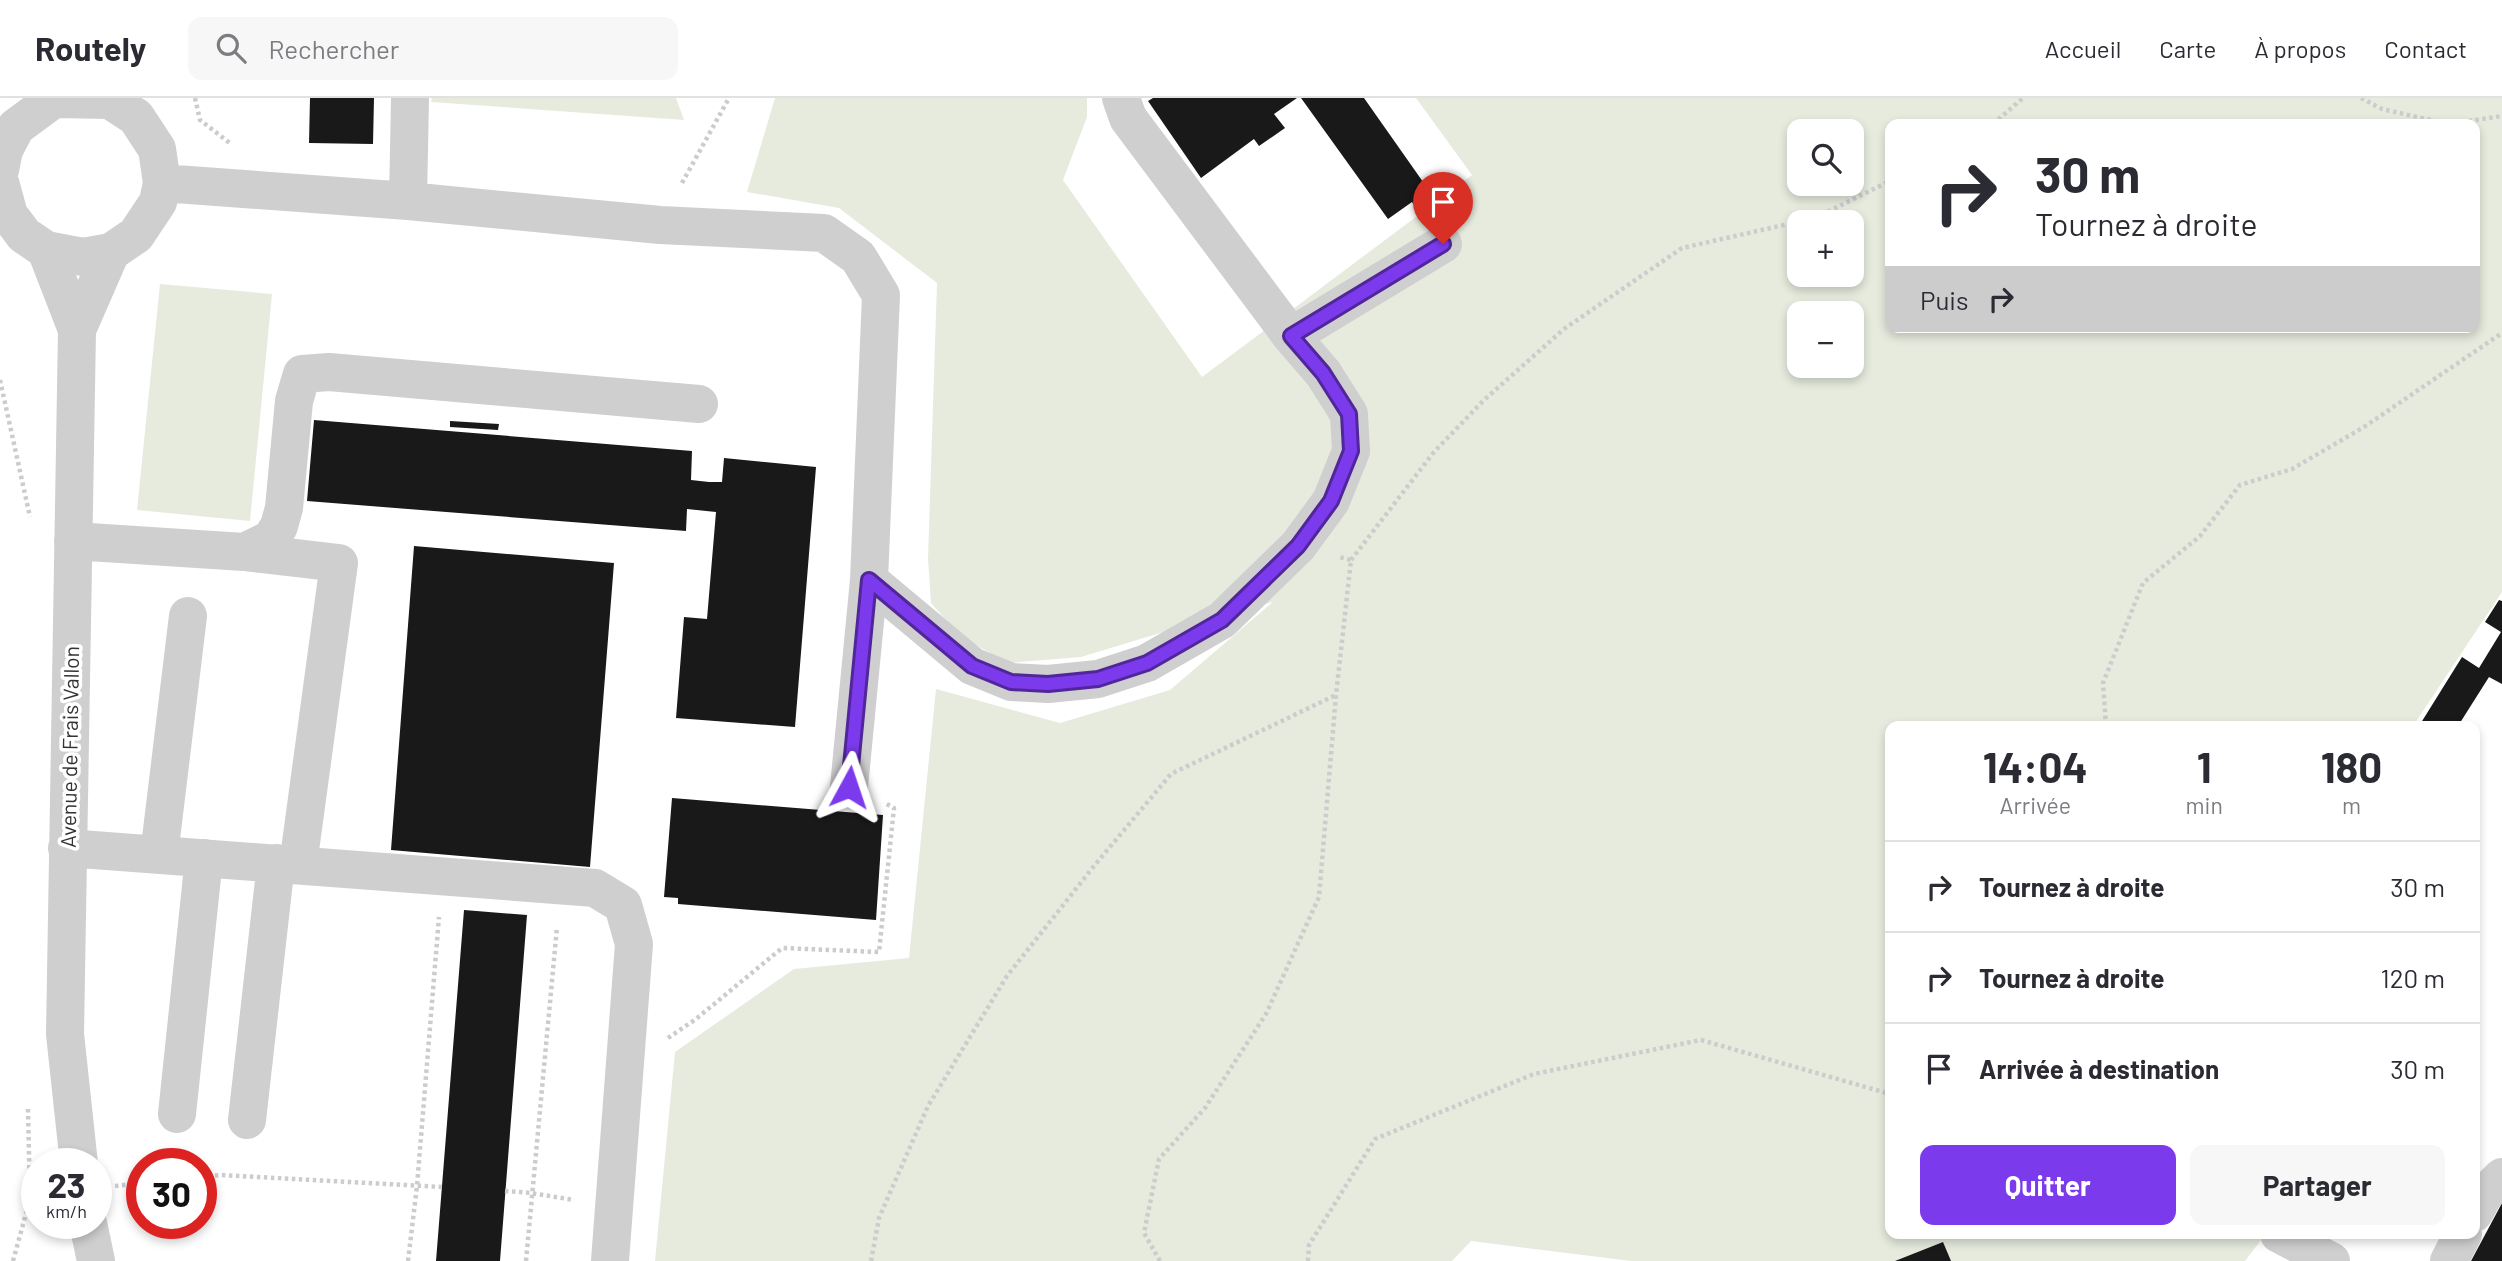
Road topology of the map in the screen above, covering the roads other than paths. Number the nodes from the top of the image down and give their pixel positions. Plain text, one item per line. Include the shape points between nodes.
1 (55, 98) edge
2 (410, 98) edge
3 (1121, 98) edge
4 (110, 99) edge
5 (5, 163) edge
6 (162, 183) junction
7 (408, 201) junction
8 (1443, 244) dead end
9 (46, 250) junction
10 (111, 251) junction
11 (76, 330) junction
12 (1291, 336) junction
13 (699, 404) dead end
14 (73, 541) junction
15 (244, 552) junction
16 (869, 580) junction
17 (188, 616) dead end
18 (849, 787) road end
19 (67, 848) junction
20 (159, 855) junction
21 (204, 858) junction
22 (287, 864) junction
23 (177, 1114) dead end
24 (247, 1120) dead end
25 (88, 1148) edge
26 (2502, 1177) edge
27 (2480, 1202) edge
28 (91, 1239) edge
29 (2289, 1239) edge
30 (2460, 1239) edge
31 (96, 1261) edge
32 (610, 1261) edge
33 (2331, 1261) edge
34 (2449, 1261) edge

1 - 4 street
1 - 5 street
2 - 7 street
3 - 12 street via 1128,118
4 - 6 street via 136,117 157,149
5 - 9 street via 24,235
6 - 7 street
6 - 10 street via 158,202 136,235
7 - 16 street via 660,225 824,233 858,257 881,295
8 - 12 street
9 - 10 street via 83,257
9 - 11 street, Avenue de Frais Vallon
10 - 11 street, Avenue de Frais Vallon
11 - 14 street, Avenue de Frais Vallon
12 - 16 street via 1323,373 1349,414 1351,451 1331,501 1298,546 1222,620 1147,663 1098,679 1011,682 972,666
13 - 15 street via 329,372 302,374 294,401 279,526 271,539
14 - 15 street
14 - 19 street, Avenue de Frais Vallon
15 - 22 street via 339,563
16 - 18 street
17 - 20 street
19 - 20 street
19 - 25 street, Avenue de Frais Vallon via 65,1034
20 - 21 street
21 - 22 street
21 - 23 street
22 - 24 street
22 - 32 street via 595,888 623,905 634,944
26 - 27 street
28 - 31 street
29 - 33 street
30 - 34 street

